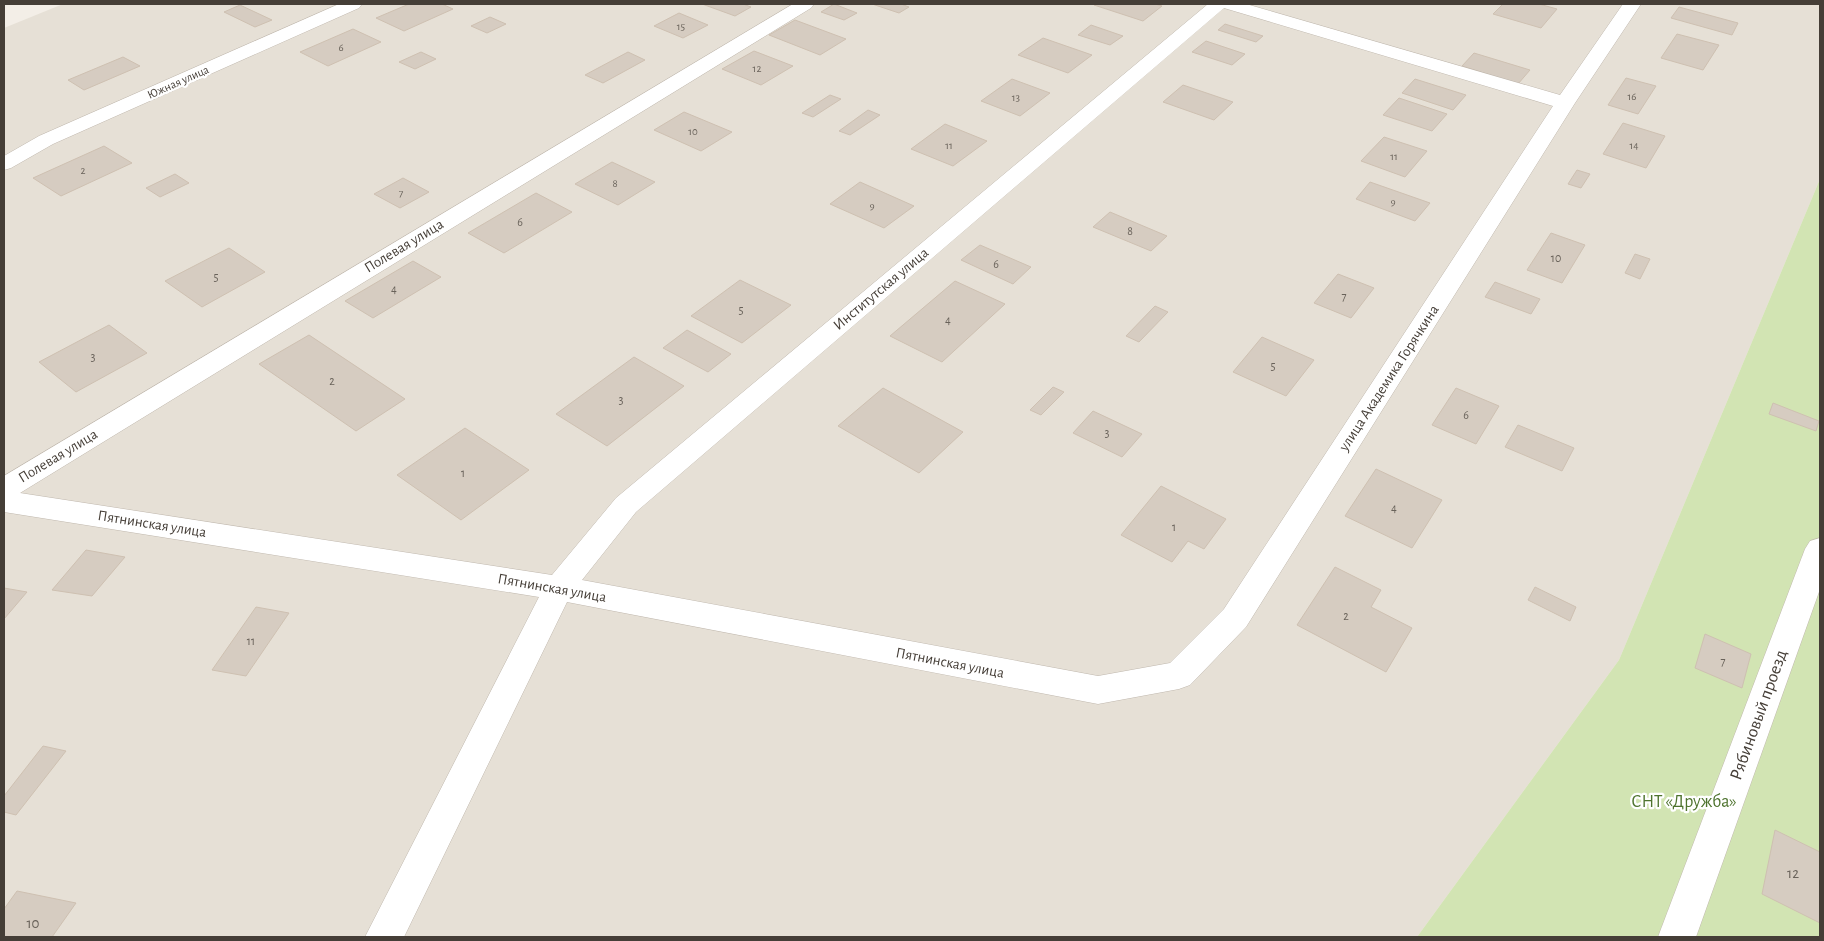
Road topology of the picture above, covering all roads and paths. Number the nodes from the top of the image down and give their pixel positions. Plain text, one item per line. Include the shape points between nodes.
1 (353, 4) edge
2 (805, 4) edge
3 (1218, 4) edge
4 (1228, 4) edge
5 (1632, 4) edge
6 (1565, 104) junction
7 (4, 164) edge
8 (4, 489) edge
9 (4, 501) edge
10 (1820, 549) edge
11 (559, 588) junction
12 (1098, 690) joint
13 (384, 937) edge
14 (1677, 937) edge

1 - 7 lane, Южная улица via 46,140
2 - 8 lane, Полевая улица
3 - 11 lane, Институтская улица via 626,505
4 - 6 lane
5 - 6 lane, улица Академика Горячкина
6 - 12 lane, улица Академика Горячкина via 1235,618 1179,674
9 - 11 lane, Пятнинская улица
10 - 14 lane, Рябиновый проезд
11 - 12 lane, Пятнинская улица
11 - 13 lane, Институтская улица

